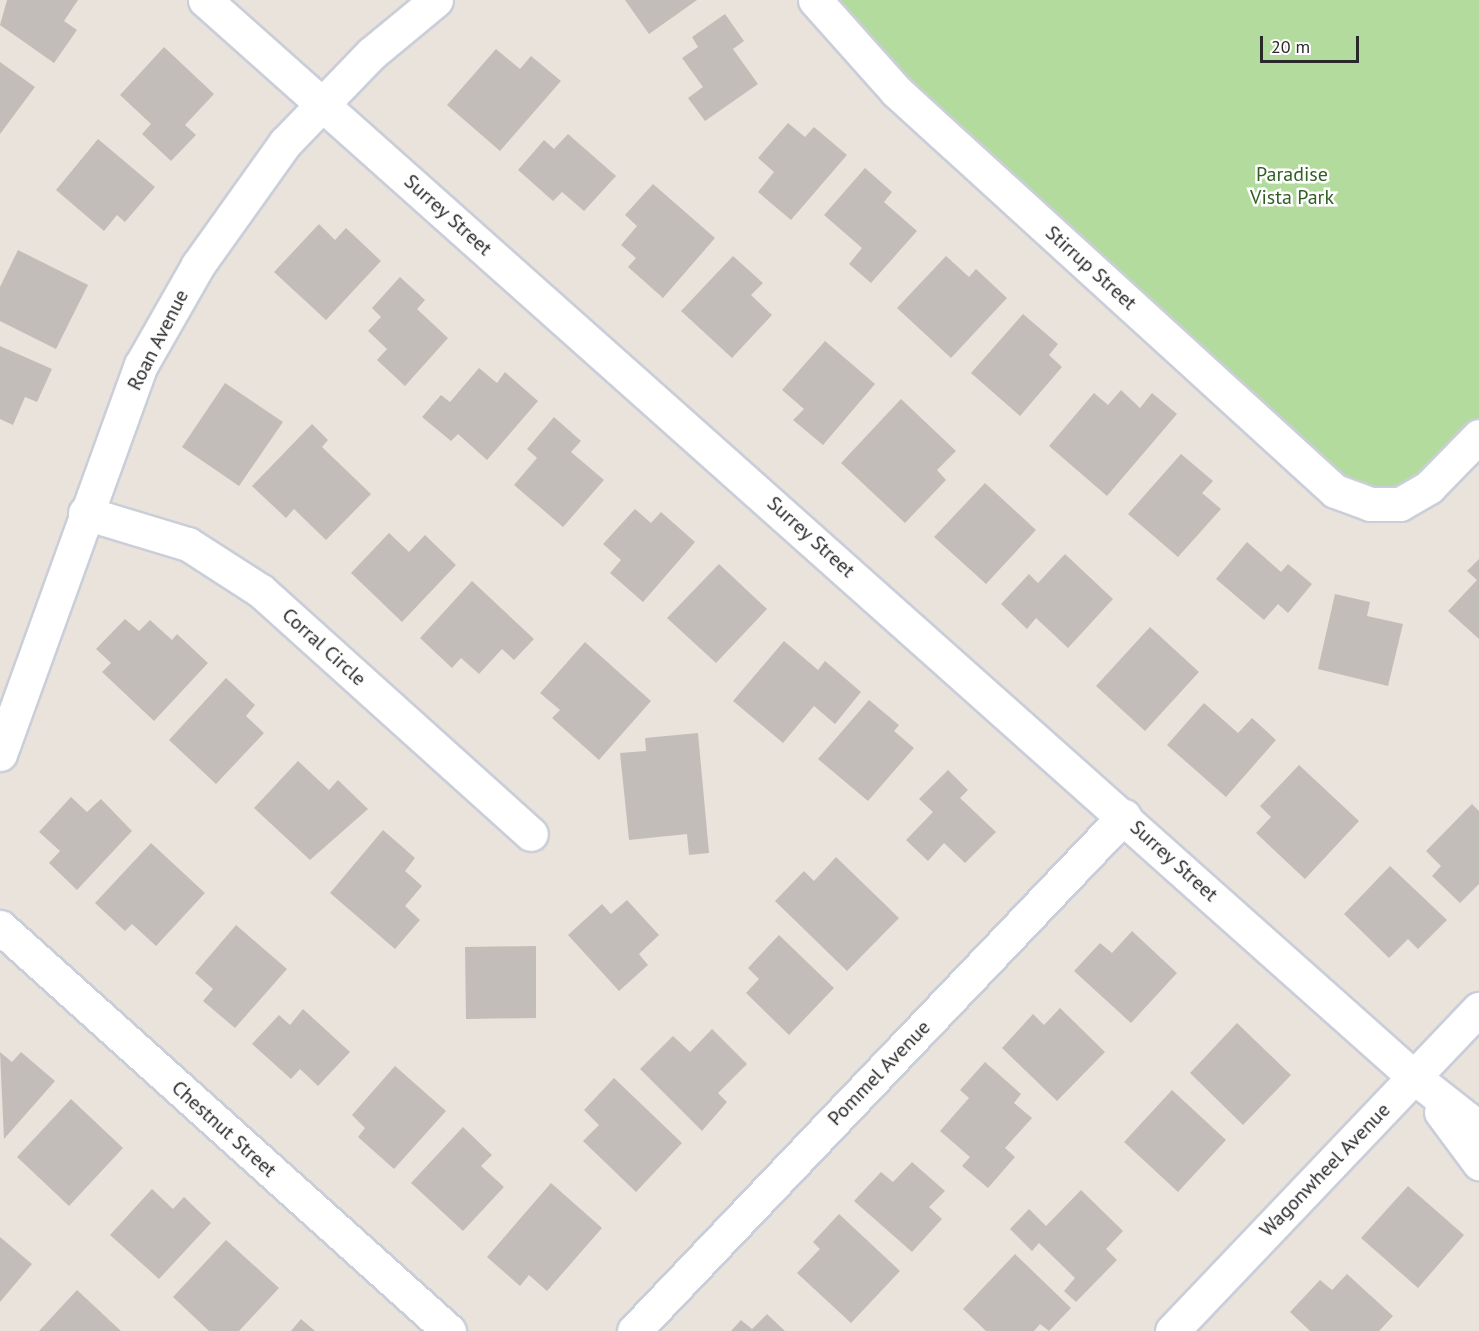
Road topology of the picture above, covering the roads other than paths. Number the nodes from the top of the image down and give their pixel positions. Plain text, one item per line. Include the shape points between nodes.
1 (205, 0) edge
2 (435, 0) edge
3 (815, 0) edge
4 (322, 103) junction
5 (1479, 436) edge
6 (85, 513) junction
7 (0, 754) edge
8 (1124, 816) junction
9 (531, 834) dead end
10 (0, 927) edge
11 (1479, 1009) edge
12 (1414, 1077) junction
13 (1479, 1128) edge
14 (1479, 1163) edge
15 (449, 1331) edge
16 (634, 1331) edge
17 (1172, 1331) edge

1 - 4 street, Surrey Street
2 - 4 street, Roan Avenue
3 - 5 street, Stirrup Street via 896,91 1335,490 1387,507 1429,488
4 - 6 street, Roan Avenue via 285,143 198,265 141,365
4 - 8 street, Surrey Street
6 - 7 street, Roan Avenue
6 - 9 street, Corral Circle via 188,544 261,591
8 - 12 street, Surrey Street
8 - 16 street, Pommel Avenue
10 - 15 street, Chestnut Street
11 - 12 street, Wagonwheel Avenue
12 - 13 street, Surrey Street
12 - 14 street, Surrey Street
12 - 17 street, Wagonwheel Avenue

